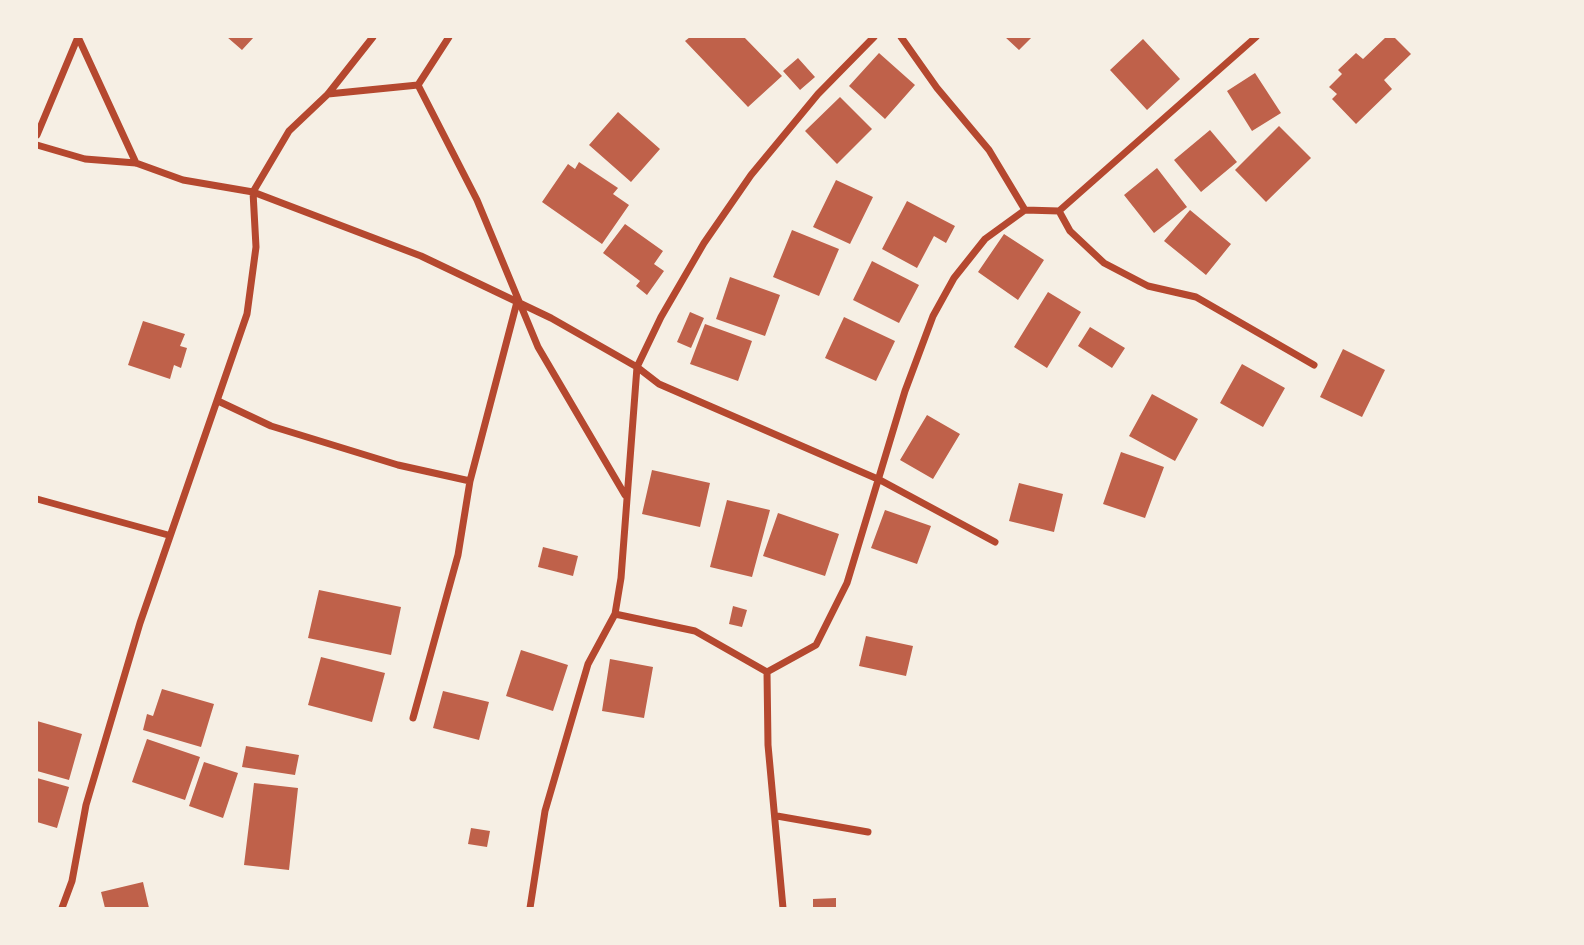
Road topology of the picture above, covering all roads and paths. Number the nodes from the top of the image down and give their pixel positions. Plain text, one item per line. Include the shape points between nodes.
1 (78, 37) edge
2 (373, 37) edge
3 (449, 37) edge
4 (874, 37) edge
5 (901, 37) edge
6 (1256, 37) edge
7 (418, 85) junction
8 (328, 94) junction
9 (37, 135) edge
10 (37, 145) edge
11 (136, 163) junction
12 (253, 192) junction
13 (1025, 211) junction
14 (1059, 211) junction
15 (517, 302) junction
16 (1314, 365) dead end
17 (637, 367) junction
18 (218, 401) junction
19 (880, 480) junction
20 (470, 481) junction
21 (625, 496) junction
22 (37, 499) edge
23 (168, 535) junction
24 (995, 542) dead end
25 (615, 614) junction
26 (767, 672) junction
27 (413, 718) dead end
28 (777, 816) junction
29 (868, 832) dead end
30 (62, 908) edge
31 (530, 908) edge
32 (783, 908) edge

1 - 9 street
1 - 11 street
2 - 8 street
3 - 7 street
4 - 17 street via 818,94 751,175 691,264
5 - 13 street via 989,150
6 - 14 street
7 - 8 street
7 - 15 street via 477,200
8 - 12 street via 289,131
10 - 11 street via 85,159
11 - 12 street via 183,180
12 - 15 street via 421,256
12 - 18 street via 256,247 247,314
13 - 14 street
13 - 19 street via 985,239 954,278 933,316 905,391
14 - 16 street via 1070,230 1104,263 1148,286 1196,297
15 - 17 street
15 - 20 street
15 - 21 street via 538,347
17 - 19 street via 659,384
17 - 21 street
18 - 20 street via 271,426 398,465
18 - 23 street
19 - 24 street
19 - 26 street via 847,583 816,645
20 - 27 street via 458,555
21 - 25 street
22 - 23 street
23 - 30 street via 86,805 72,881
25 - 26 street via 695,631
25 - 31 street via 588,664 545,811
26 - 28 street via 768,745
28 - 29 street
28 - 32 street

